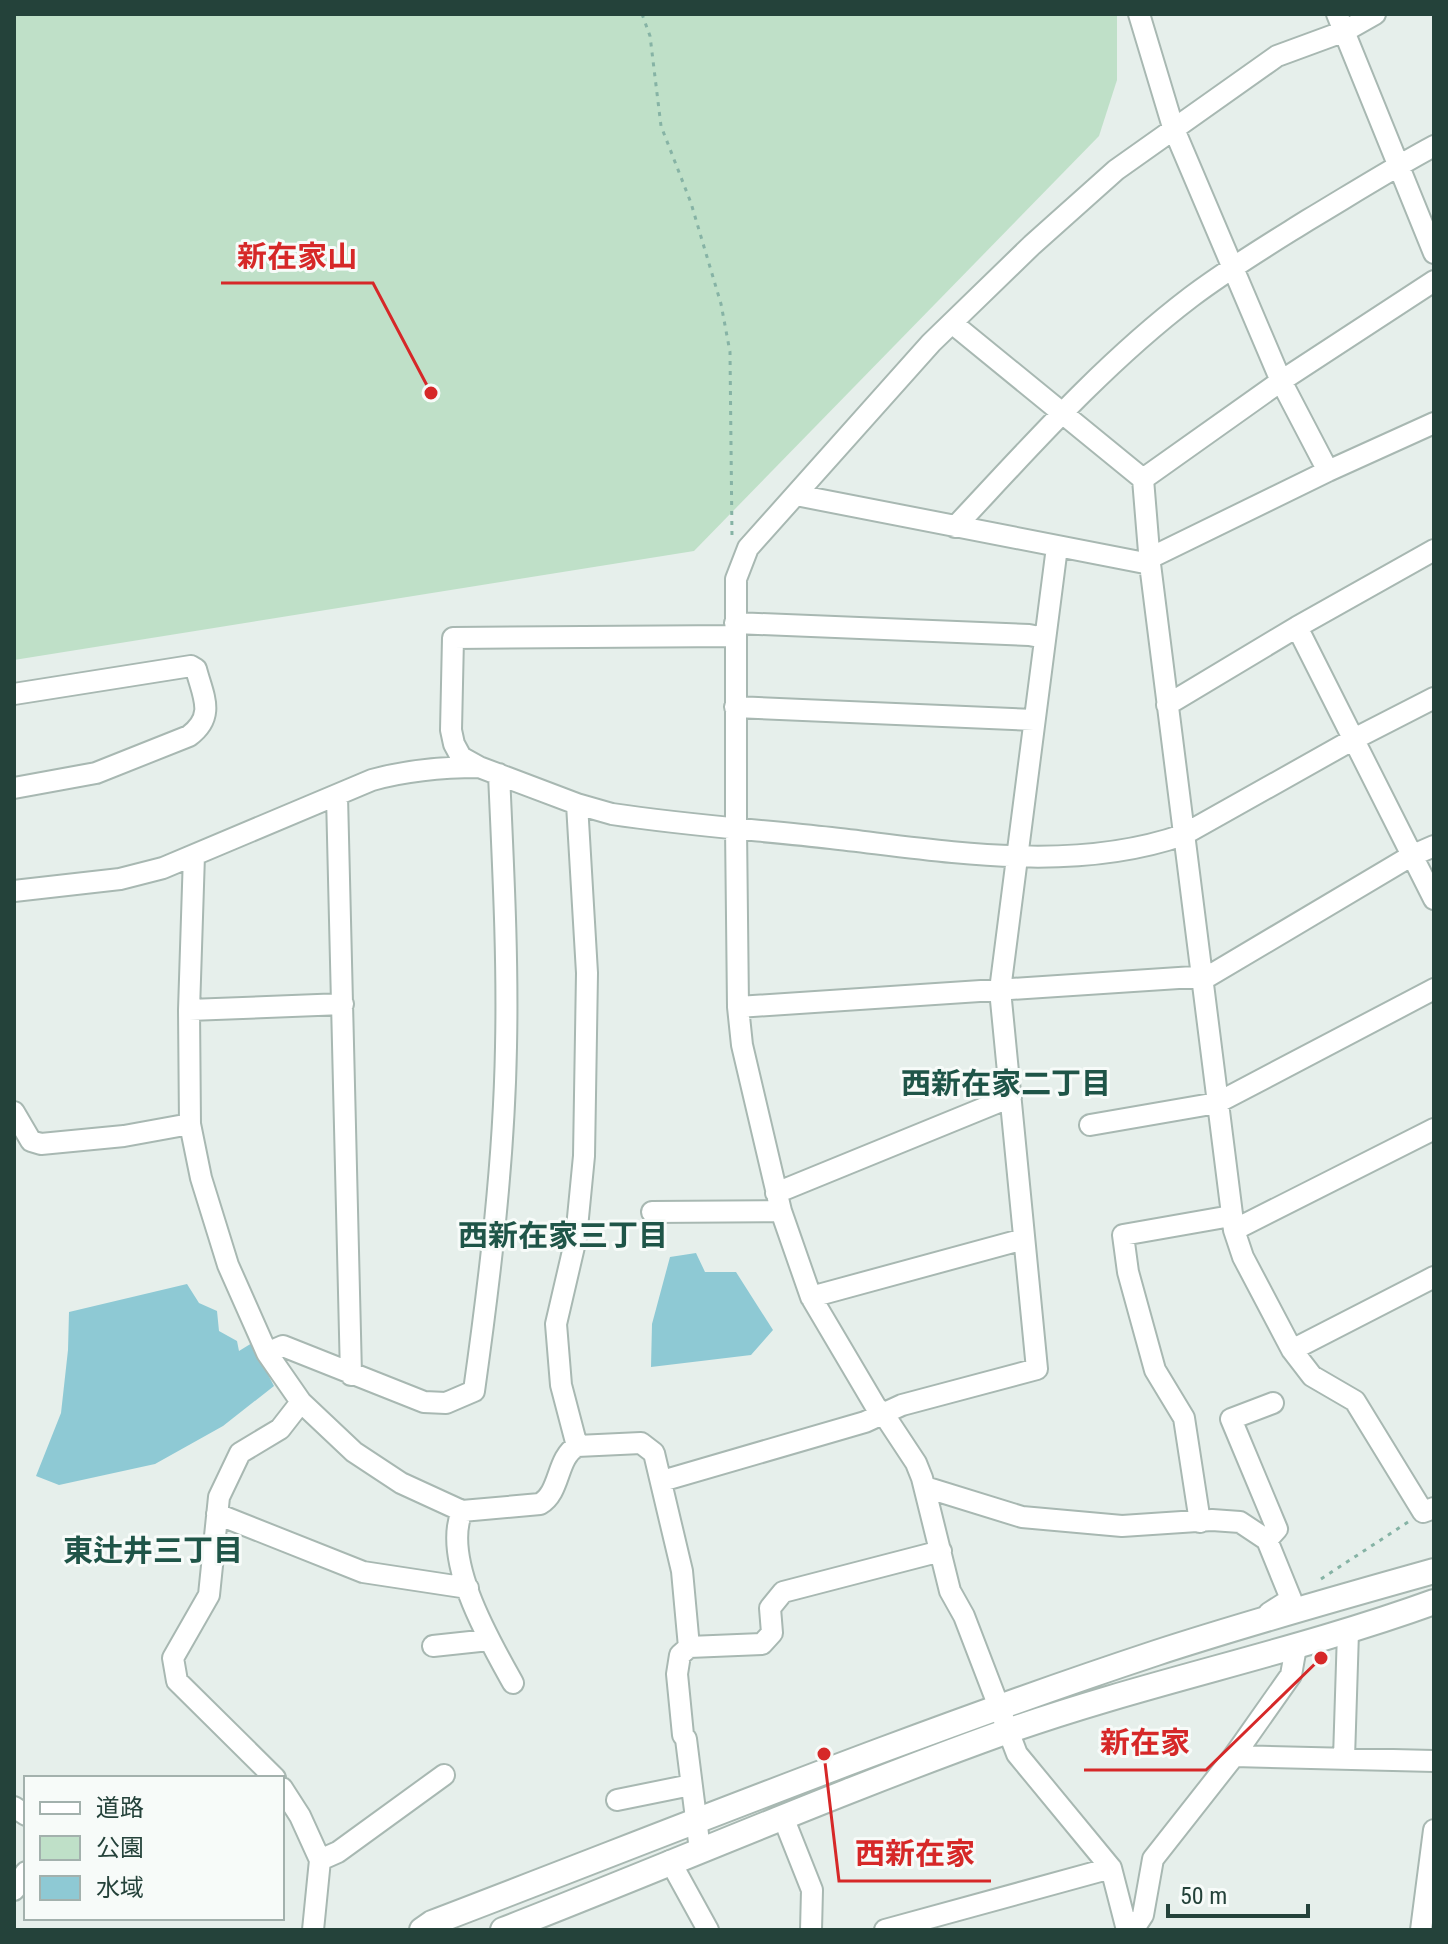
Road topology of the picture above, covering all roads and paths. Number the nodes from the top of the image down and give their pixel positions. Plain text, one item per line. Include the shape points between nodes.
1 (642, 14) edge
2 (1139, 14) edge
3 (1375, 14) edge
4 (1341, 22) edge
5 (1173, 127) junction
6 (1434, 146) edge
7 (1396, 166) junction
8 (1434, 253) edge
9 (1232, 267) junction
10 (1434, 281) edge
11 (952, 323) junction
12 (1281, 381) junction
13 (1062, 413) junction
14 (1434, 423) edge
15 (1328, 471) junction
16 (1143, 479) junction
17 (796, 495) junction
18 (955, 527) junction
19 (1057, 547) junction
20 (1434, 550) edge
21 (1150, 561) junction
22 (740, 563) junction
23 (1297, 627) junction
24 (735, 629) junction
25 (1045, 638) junction
26 (14, 694) edge
27 (1434, 698) edge
28 (1167, 705) junction
29 (735, 707) junction
30 (1034, 720) junction
31 (1354, 739) junction
32 (479, 767) junction
33 (499, 774) junction
34 (14, 788) edge
35 (337, 796) junction
36 (577, 804) junction
37 (736, 828) junction
38 (1183, 835) junction
39 (1434, 846) edge
40 (194, 855) junction
41 (1017, 856) junction
42 (1411, 856) junction
43 (14, 891) edge
44 (1434, 899) edge
45 (1201, 976) junction
46 (1434, 989) edge
47 (1000, 990) junction
48 (343, 1004) junction
49 (738, 1007) junction
50 (189, 1010) junction
51 (1011, 1097) junction
52 (1217, 1103) junction
53 (14, 1112) edge
54 (190, 1124) junction
55 (1090, 1125) dead end
56 (1434, 1129) edge
57 (779, 1202) junction
58 (652, 1212) dead end
59 (1232, 1223) junction
60 (1024, 1239) junction
61 (1434, 1277) edge
62 (811, 1297) junction
63 (1292, 1350) junction
64 (267, 1353) junction
65 (351, 1375) junction
66 (301, 1402) junction
67 (1273, 1403) dead end
68 (874, 1417) junction
69 (577, 1446) junction
70 (669, 1480) junction
71 (925, 1487) junction
72 (1429, 1510) edge
73 (462, 1511) junction
74 (217, 1514) junction
75 (1200, 1522) junction
76 (1267, 1540) junction
77 (936, 1553) junction
78 (1434, 1571) edge
79 (468, 1588) junction
80 (1291, 1599) junction
81 (1434, 1602) edge
82 (1256, 1622) junction
83 (1348, 1632) junction
84 (489, 1640) junction
85 (433, 1646) dead end
86 (1296, 1647) junction
87 (694, 1648) junction
88 (513, 1683) dead end
89 (997, 1707) junction
90 (1006, 1732) junction
91 (1239, 1756) junction
92 (1344, 1758) junction
93 (1434, 1761) edge
94 (444, 1775) dead end
95 (273, 1776) edge
96 (691, 1785) junction
97 (284, 1791) edge
98 (617, 1800) dead end
99 (783, 1817) junction
100 (696, 1820) junction
101 (1434, 1830) edge
102 (700, 1850) junction
103 (320, 1860) junction
104 (670, 1861) junction
105 (1111, 1868) junction
106 (1431, 1882) edge
107 (516, 1927) edge
108 (313, 1930) edge
109 (422, 1930) edge
110 (708, 1930) edge
111 (811, 1930) edge
112 (885, 1930) edge
113 (1130, 1930) edge
114 (1421, 1930) edge

1 - 22 path via 650,36 661,126 691,203 730,352 732,545
2 - 5 street
3 - 4 street
4 - 5 street via 1277,56
4 - 7 street
5 - 9 street
5 - 11 street via 1116,170
6 - 7 street
7 - 8 street
7 - 9 street
9 - 12 street
9 - 13 street via 1141,339
10 - 12 street
11 - 13 street
11 - 17 street
12 - 15 street
12 - 16 street
13 - 16 street
13 - 18 street
14 - 15 street
15 - 21 street
16 - 21 street
17 - 18 street
17 - 22 street
18 - 19 street
19 - 21 street
19 - 25 street
20 - 23 street
21 - 28 street
22 - 24 street
23 - 28 street
23 - 31 street
24 - 25 street
24 - 29 street
24 - 32 street via 453,638 451,730 461,757
25 - 30 street
26 - 34 street via 191,666 206,703 205,718 189,736 96,773
27 - 31 street
28 - 38 street
29 - 30 street
29 - 37 street
30 - 41 street
31 - 38 street
31 - 42 street
32 - 33 street
32 - 35 street via 407,770
33 - 36 street
33 - 65 street via 506,1050 500,1163 474,1391 446,1403 424,1402
35 - 40 street
35 - 48 street
36 - 37 street via 645,819
36 - 69 street via 587,973 584,1156 576,1238 556,1324 561,1385
37 - 41 street
37 - 49 street
38 - 41 street via 1111,853
38 - 45 street
39 - 42 street
40 - 43 street via 120,879
40 - 50 street
41 - 47 street
42 - 44 street
42 - 45 street
45 - 47 street
45 - 52 street
46 - 52 street
47 - 49 street
47 - 51 street
48 - 50 street
48 - 65 street
49 - 57 street
50 - 54 street
51 - 57 street
51 - 60 street
52 - 55 street
52 - 59 street
53 - 54 street via 31,1141 41,1144
54 - 64 street via 228,1265
56 - 59 street
57 - 58 street
57 - 62 street
59 - 63 street via 1243,1257
59 - 75 street via 1123,1235 1155,1370 1184,1418
60 - 62 street
60 - 68 street via 1037,1369
61 - 63 street
62 - 68 street via 876,1407
63 - 72 street via 1312,1376 1355,1401
64 - 65 street via 283,1346
64 - 66 street
66 - 73 street via 354,1452 401,1483
66 - 74 street via 280,1429 240,1453 219,1497
67 - 76 street via 1231,1419 1277,1529
68 - 70 street
68 - 71 street via 916,1463
69 - 70 street via 641,1443 654,1453
69 - 73 street via 568,1451 549,1499
70 - 87 street
71 - 75 street via 1022,1517 1122,1526
71 - 77 street
72 - 80 path
73 - 79 street via 457,1523 461,1576
74 - 79 street via 363,1572
74 - 95 street via 209,1595 173,1658 177,1681
75 - 76 street via 1240,1522
76 - 80 street
77 - 87 street via 783,1592 770,1608 772,1633 762,1644
77 - 89 street
78 - 82 street
79 - 84 street
80 - 82 street
81 - 83 street
82 - 89 street
83 - 86 street
83 - 92 street
84 - 85 street
84 - 88 street
86 - 90 street
86 - 91 street via 1291,1675
87 - 96 street via 680,1655 677,1674
89 - 90 street
89 - 100 street
90 - 99 street
90 - 105 street via 1017,1754
91 - 92 street
91 - 113 street via 1155,1856 1143,1915
92 - 93 street
94 - 103 street
96 - 98 street
96 - 100 street
97 - 103 street
99 - 102 street
99 - 111 street via 812,1890
100 - 102 street
100 - 109 street
101 - 106 street
102 - 104 street
103 - 108 street
104 - 107 street
104 - 110 street
105 - 112 street
105 - 113 street
106 - 114 street

